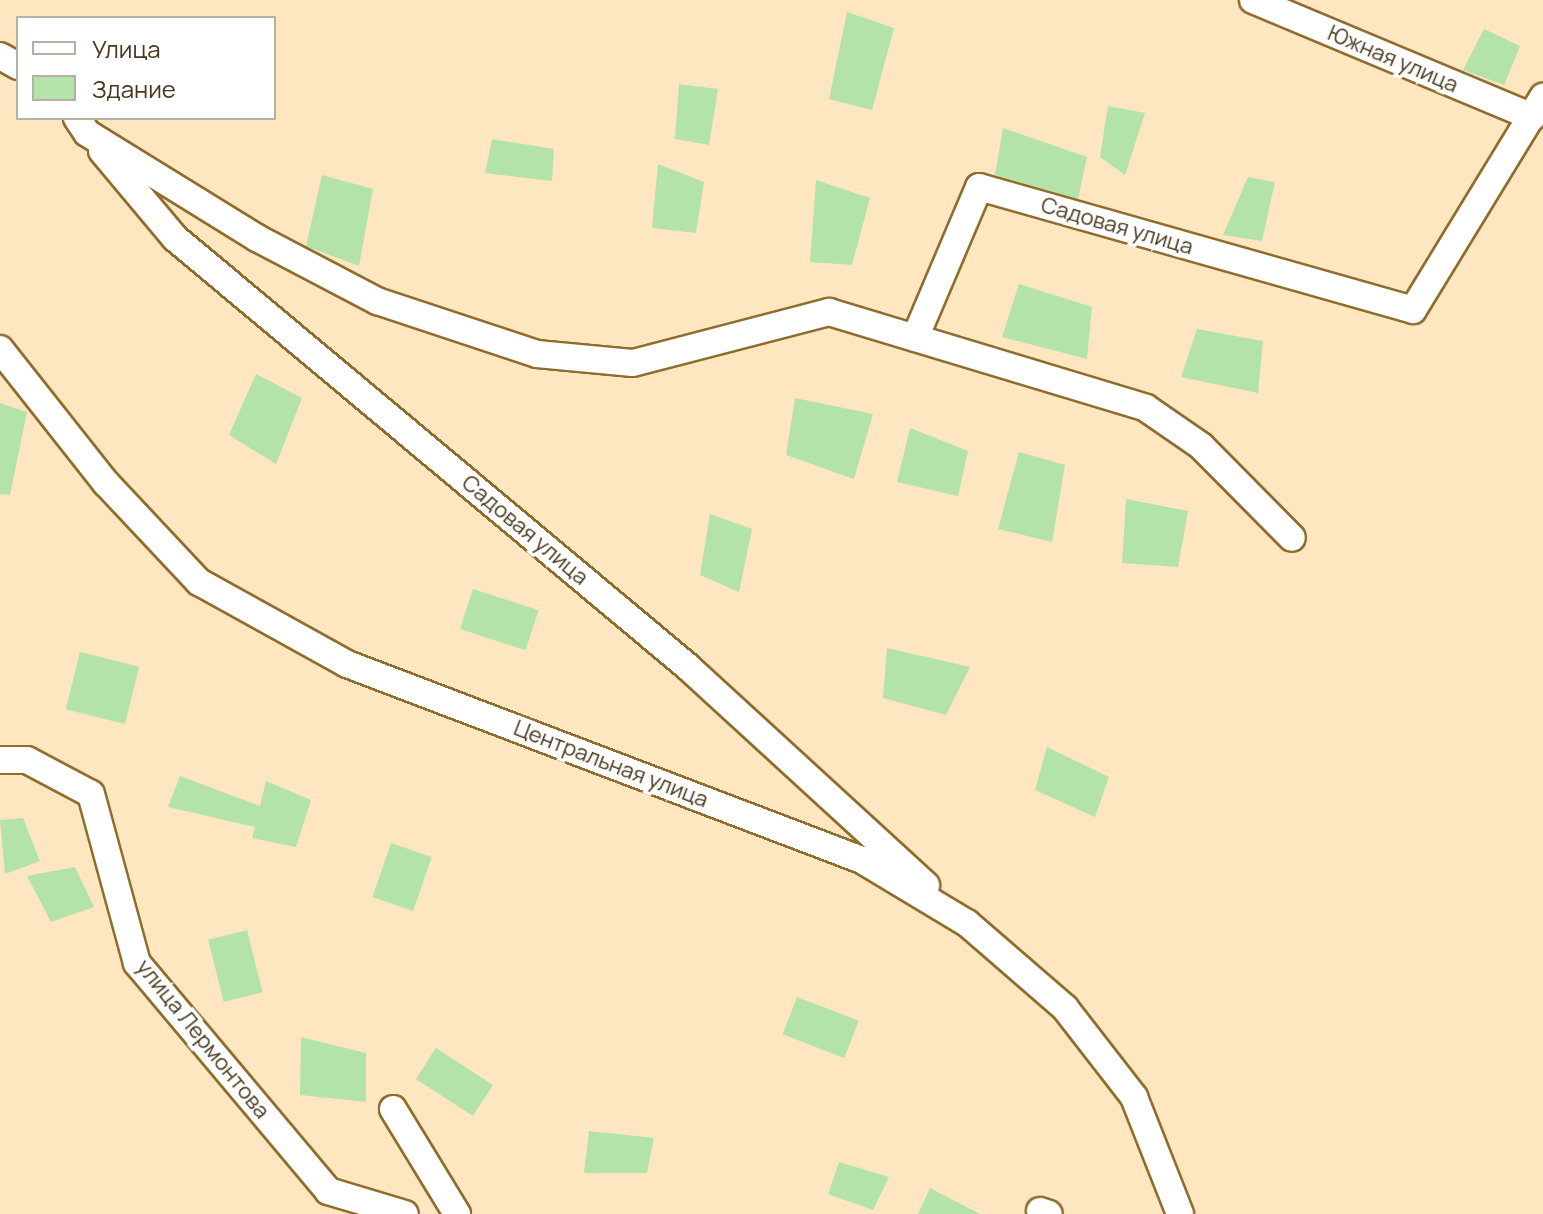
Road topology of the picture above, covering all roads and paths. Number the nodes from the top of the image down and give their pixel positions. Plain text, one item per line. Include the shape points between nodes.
1 (1253, 0) edge
2 (1538, 107) edge
3 (82, 126) edge
4 (915, 338) junction
5 (0, 349) edge
6 (1292, 538) dead end
7 (0, 760) edge
8 (967, 923) junction
9 (393, 1109) dead end
10 (405, 1214) edge
11 (457, 1214) edge
12 (1180, 1214) edge

1 - 2 street, Южная улица
2 - 4 street, Садовая улица via 1413,310 979,187
3 - 4 street, Садовая улица via 257,238 377,301 537,354 633,363 829,312
3 - 8 street, Садовая улица via 175,238 688,667
4 - 6 street, Садовая улица via 1146,408 1201,446
5 - 8 street, Центральная улица via 106,483 199,582 347,664 862,860
7 - 10 street, улица Лермонтова via 27,760 91,794 137,963 328,1191
8 - 12 street, Центральная улица via 1065,1008 1134,1097
9 - 11 street

